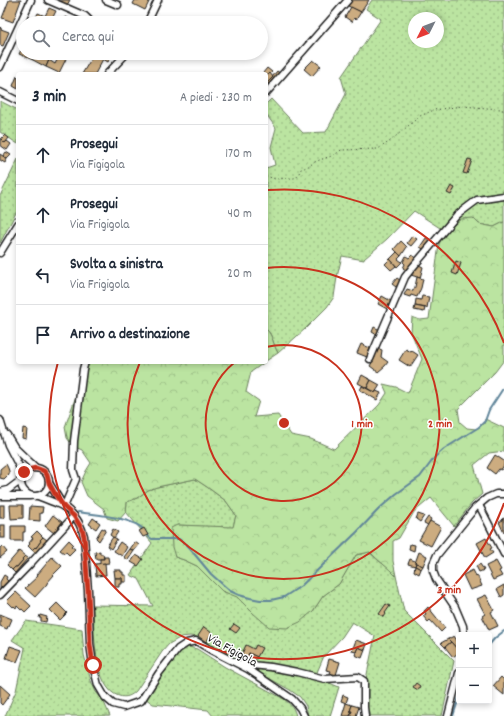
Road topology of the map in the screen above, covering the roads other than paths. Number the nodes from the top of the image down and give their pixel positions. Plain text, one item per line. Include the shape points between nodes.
1 (31, 0) edge
2 (48, 0) edge
3 (106, 0) edge
4 (158, 0) edge
5 (348, 0) edge
6 (118, 5) dead end
7 (24, 16) edge
8 (85, 16) edge
9 (150, 16) edge
10 (16, 32) edge
11 (120, 60) edge
12 (0, 67) edge
13 (109, 72) edge
14 (268, 90) edge
15 (0, 92) edge
16 (16, 100) edge
17 (504, 196) edge
18 (16, 227) edge
19 (0, 253) edge
20 (370, 359) dead end
21 (84, 364) edge
22 (1, 423) edge
23 (36, 468) junction
24 (21, 478) junction
25 (49, 483) junction
26 (3, 490) edge
27 (0, 492) edge
28 (504, 494) edge
29 (0, 496) edge
30 (30, 496) junction
31 (38, 496) junction
32 (479, 505) junction
33 (64, 507) junction
34 (74, 516) junction
35 (504, 554) edge
36 (0, 595) edge
37 (464, 632) edge
38 (238, 663) junction
39 (456, 685) edge
40 (304, 716) edge
41 (365, 716) edge
42 (448, 716) edge

1 - 7 street
2 - 8 street
3 - 6 street
4 - 9 street
5 - 14 street
10 - 12 street
11 - 13 street
15 - 16 street
17 - 20 street via 477,200 457,215 412,268 405,277
18 - 19 street
21 - 33 street via 74,441 73,470 76,479
22 - 23 street via 15,448
22 - 24 street via 8,446 19,466
23 - 24 street via 28,470
23 - 25 street via 44,471
24 - 26 street via 15,485
24 - 30 street via 21,486
25 - 31 street via 46,492
25 - 33 street
26 - 27 street
28 - 32 street via 496,494
29 - 30 street
30 - 31 street
31 - 33 street
32 - 35 street
32 - 37 street via 433,564 436,579 455,607
33 - 34 street, Via Figigola
34 - 36 street
34 - 38 street, Via Figigola via 84,536 90,644 98,685 105,697 113,704 124,707 141,701 170,659 187,643 196,641
38 - 40 street, Via Figigola via 292,699
38 - 41 street via 271,667 324,679 358,677 364,682
39 - 42 street

